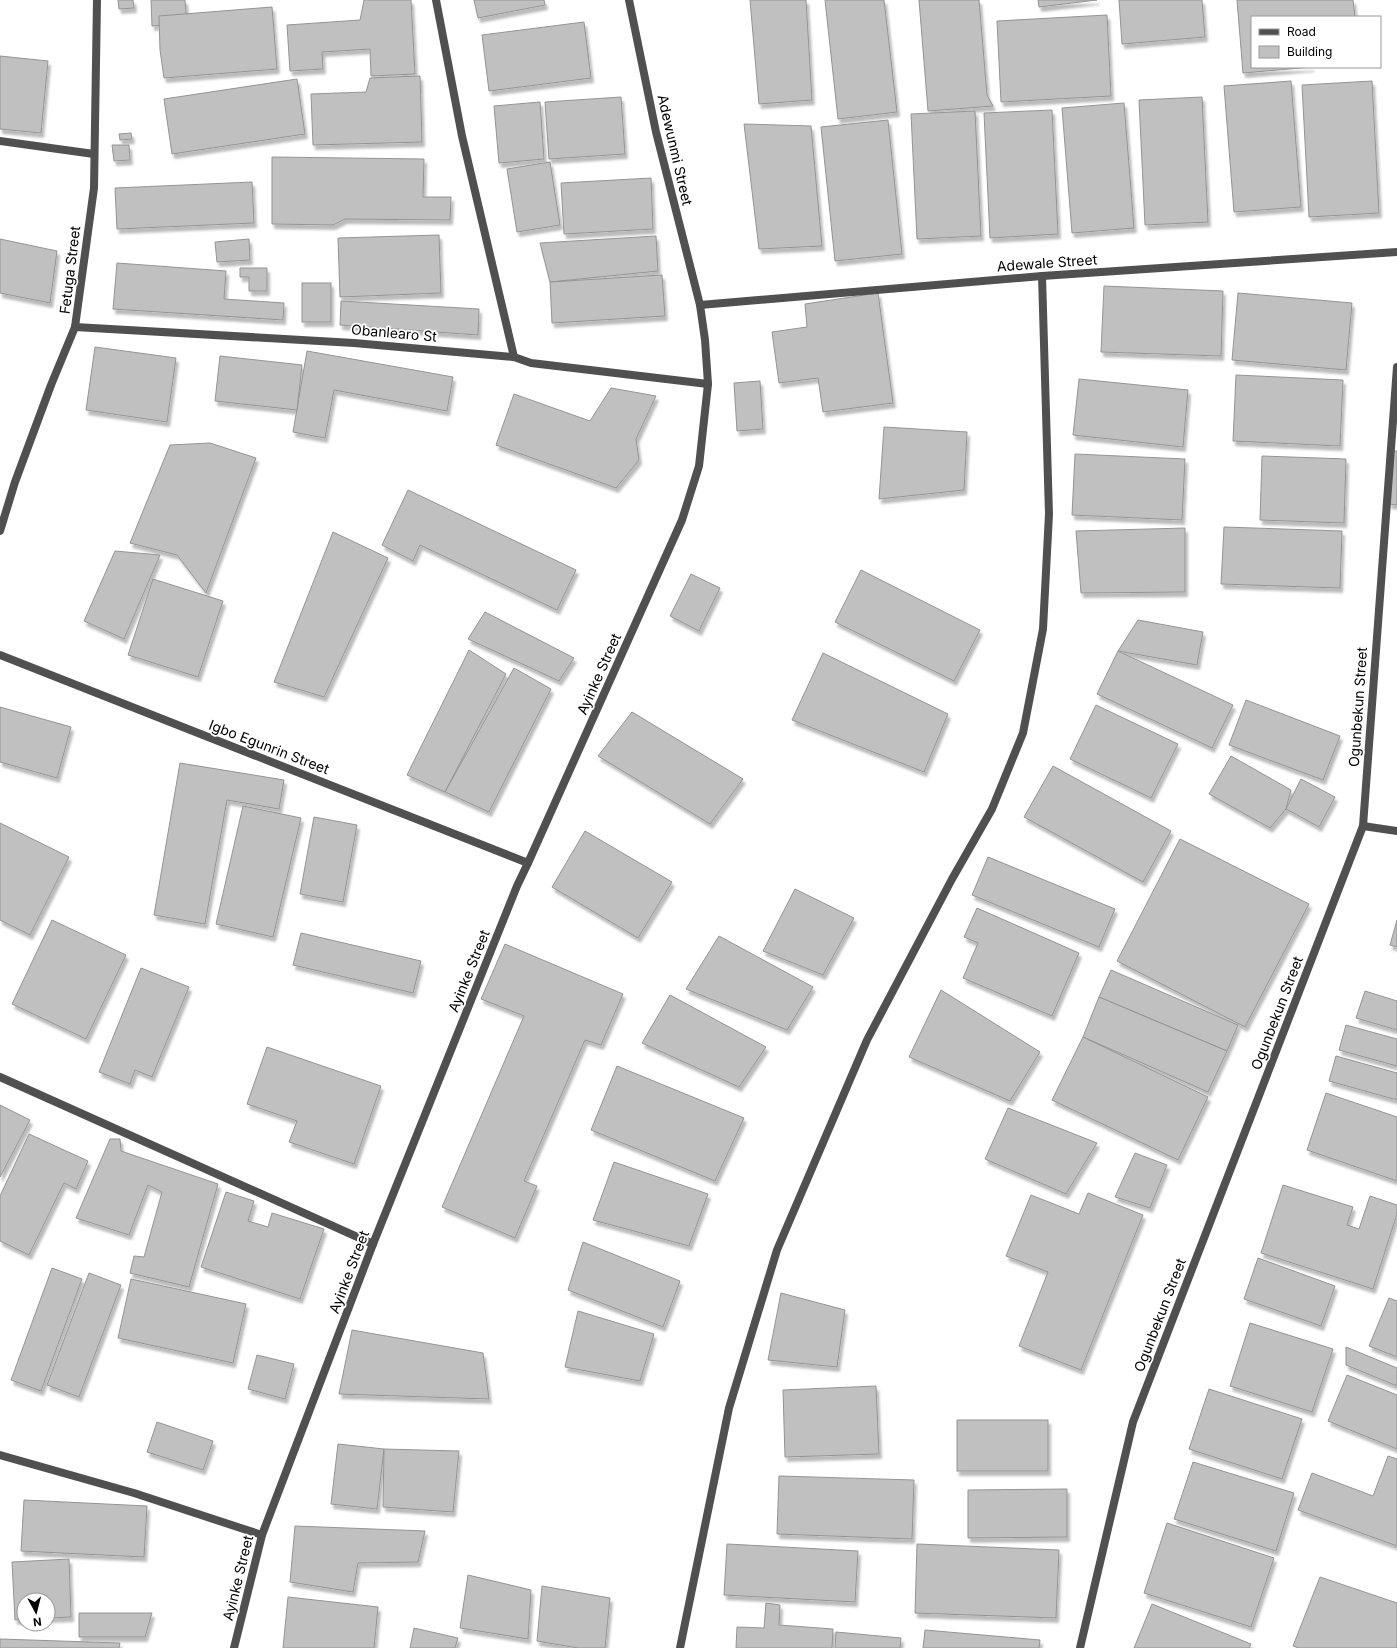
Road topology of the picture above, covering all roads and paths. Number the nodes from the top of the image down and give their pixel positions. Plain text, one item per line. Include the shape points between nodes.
1 (97, 0) edge
2 (436, 0) edge
3 (629, 0) edge
4 (0, 141) edge
5 (94, 154) junction
6 (1397, 252) edge
7 (1042, 276) junction
8 (700, 305) junction
9 (75, 327) junction
10 (514, 356) junction
11 (1397, 367) edge
12 (708, 384) junction
13 (0, 530) edge
14 (0, 655) edge
15 (1363, 826) junction
16 (1397, 831) edge
17 (528, 863) junction
18 (0, 1076) edge
19 (374, 1244) junction
20 (0, 1455) edge
21 (262, 1535) junction
22 (234, 1648) edge
23 (680, 1648) edge
24 (1080, 1648) edge

1 - 5 street, Fetuga Street
2 - 10 street via 462,136
3 - 8 street, Adewunmi Street via 656,132
4 - 5 street
5 - 9 street, Fetuga Street via 94,188
6 - 7 street, Adewale Street
7 - 8 street, Adewale Street
7 - 23 street via 1049,514 1043,629 1023,733 992,809 867,1040 777,1250 730,1408
8 - 12 street, Ayinke Street
9 - 10 street, Obanlearo St via 354,343
9 - 13 street, Fetuga Street via 15,482
10 - 12 street, Obanlearo St via 531,363
11 - 15 street, Ogunbekun Street
12 - 17 street, Ayinke Street via 699,466 682,520
14 - 17 street, Igbo Egunrin Street
15 - 16 street
15 - 24 street, Ogunbekun Street via 1133,1422
17 - 19 street, Ayinke Street
18 - 19 street
19 - 21 street, Ayinke Street
20 - 21 street via 134,1493
21 - 22 street, Ayinke Street

